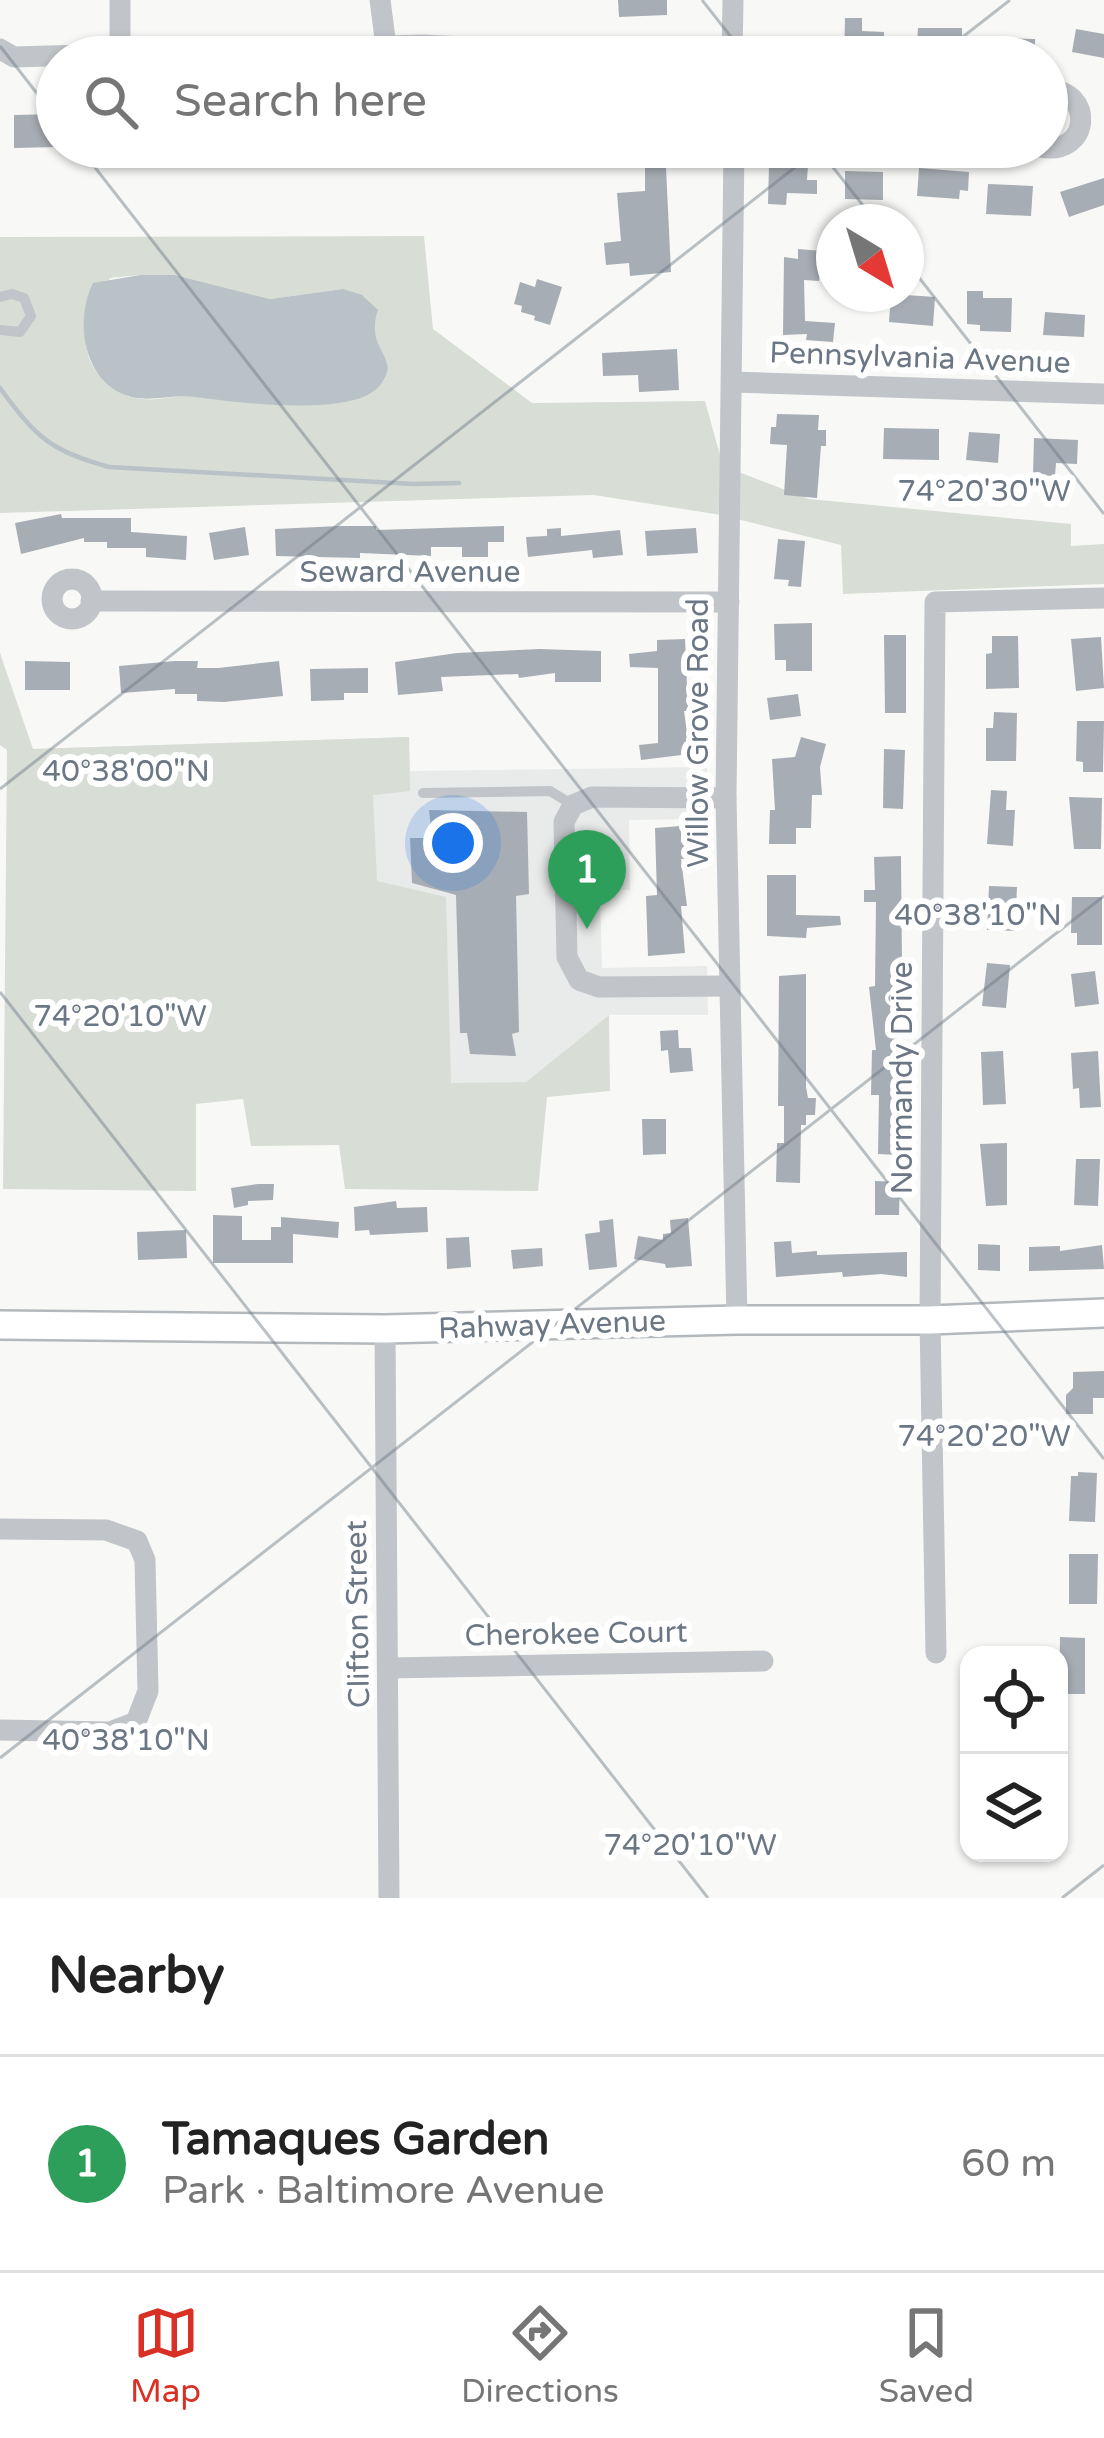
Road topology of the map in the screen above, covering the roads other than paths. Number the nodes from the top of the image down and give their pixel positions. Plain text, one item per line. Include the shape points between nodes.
1 (120, 0) edge
2 (380, 0) edge
3 (733, 0) edge
4 (120, 36) edge
5 (385, 36) edge
6 (732, 36) edge
7 (0, 50) edge
8 (36, 56) edge
9 (1068, 94) edge
10 (1068, 144) edge
11 (734, 168) edge
12 (0, 298) edge
13 (0, 330) edge
14 (734, 382) junction
15 (1104, 394) edge
16 (1104, 598) edge
17 (91, 601) dead end
18 (729, 602) junction
19 (423, 793) dead end
20 (726, 798) junction
21 (573, 805) junction
22 (727, 986) junction
23 (1104, 1312) edge
24 (737, 1320) junction
25 (930, 1320) junction
26 (0, 1325) edge
27 (385, 1329) junction
28 (0, 1529) edge
29 (936, 1653) dead end
30 (763, 1661) dead end
31 (389, 1668) junction
32 (0, 1730) edge
33 (389, 1898) edge

1 - 4 street
2 - 5 street
3 - 6 street
7 - 8 street
9 - 10 street via 1082,122
11 - 14 street, Willow Grove Road
12 - 13 lane via 19,295 32,309 26,328
14 - 15 street, Pennsylvania Avenue
14 - 18 street, Willow Grove Road
16 - 25 street, Normandy Drive via 934,602
17 - 18 street, Seward Avenue
18 - 20 street, Willow Grove Road
19 - 21 lane via 550,791
20 - 21 street via 592,797
20 - 22 street, Willow Grove Road
21 - 22 street via 564,822 567,957 579,980 626,988
22 - 24 street, Willow Grove Road
23 - 25 street, Rahway Avenue
24 - 25 street, Rahway Avenue
24 - 27 street, Rahway Avenue
25 - 29 street, Normandy Drive
26 - 27 street, Rahway Avenue
27 - 31 street, Clifton Street
28 - 32 street via 106,1531 136,1541 145,1560 148,1691 136,1722 110,1732
30 - 31 street, Cherokee Court
31 - 33 street, Clifton Street

